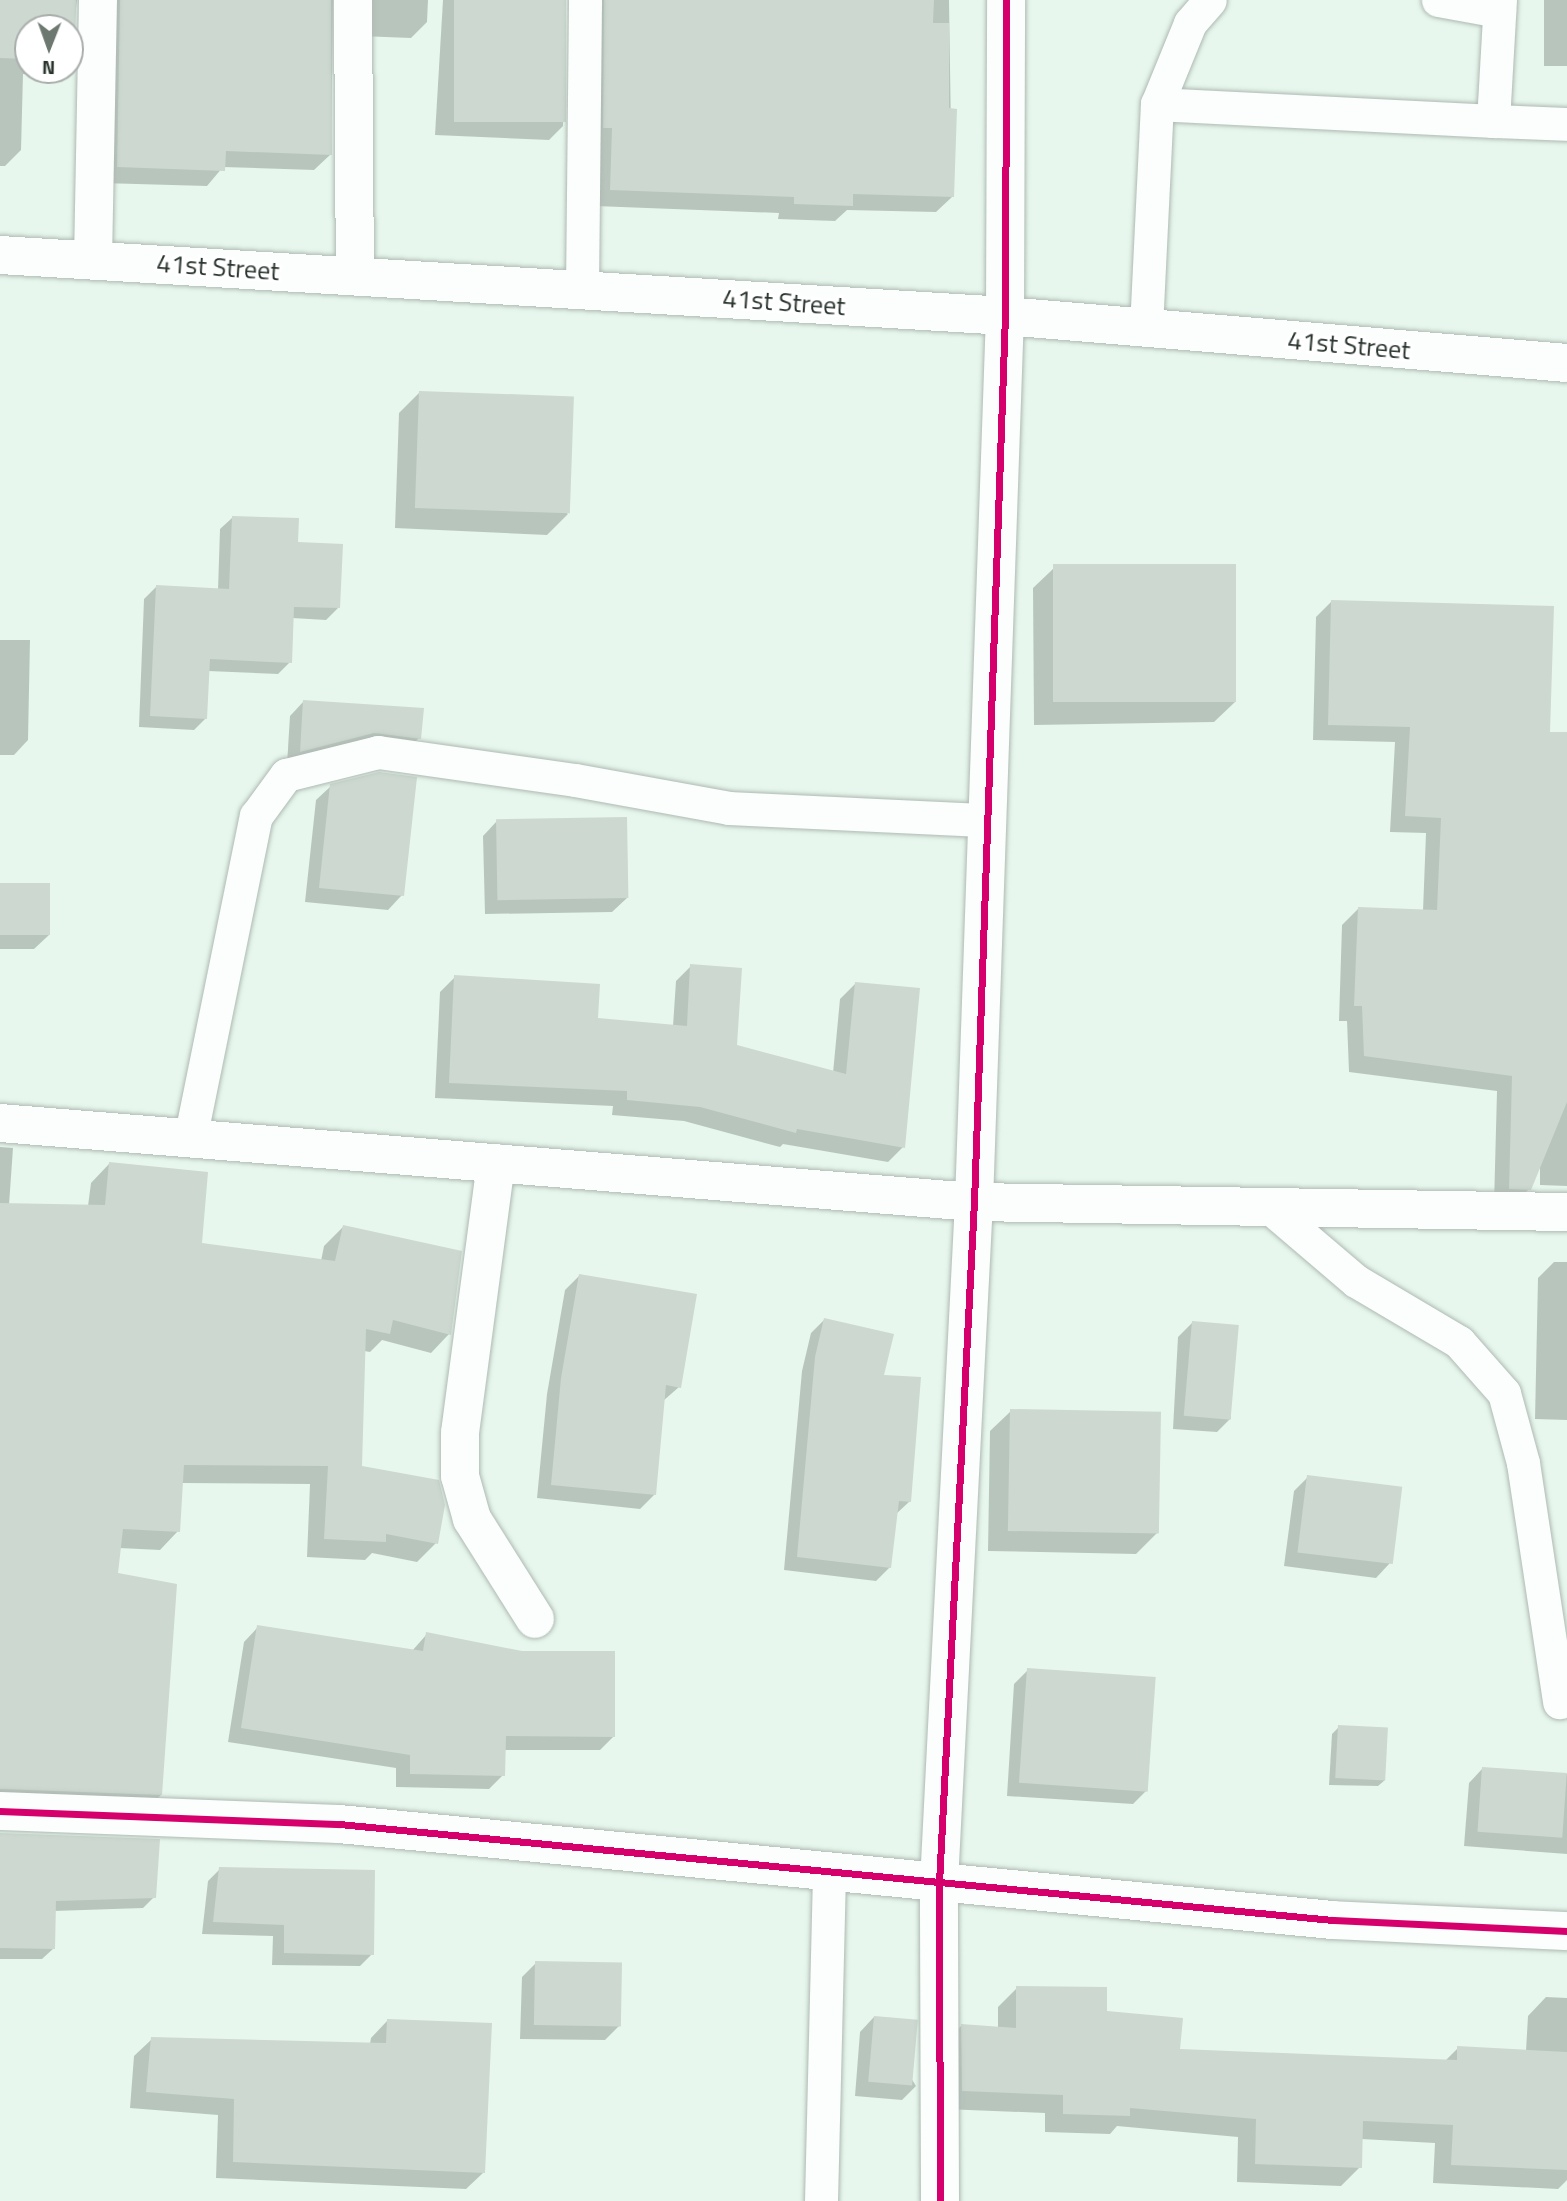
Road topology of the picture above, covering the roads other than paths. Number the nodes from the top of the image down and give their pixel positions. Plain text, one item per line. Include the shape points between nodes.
1 (98, 0) edge
2 (352, 0) edge
3 (585, 0) edge
4 (1006, 0) edge
5 (1210, 0) edge
6 (1438, 0) edge
7 (1500, 5) edge
8 (1157, 104) junction
9 (1493, 121) junction
10 (1567, 124) edge
11 (0, 255) edge
12 (93, 260) junction
13 (355, 276) junction
14 (582, 289) junction
15 (1005, 316) junction
16 (1146, 328) junction
17 (1567, 363) edge
18 (987, 820) junction
19 (0, 1123) edge
20 (190, 1139) junction
21 (496, 1163) junction
22 (974, 1202) junction
23 (1269, 1207) junction
24 (1567, 1212) edge
25 (535, 1619) dead end
26 (1559, 1702) dead end
27 (0, 1811) edge
28 (829, 1872) junction
29 (939, 1882) junction
30 (1567, 1931) edge
31 (821, 2201) edge
32 (940, 2201) edge

1 - 12 street
2 - 13 street
3 - 14 lane
4 - 15 street
5 - 8 lane via 1190,23
6 - 7 lane
7 - 9 lane
8 - 9 lane
8 - 16 lane
9 - 10 lane
11 - 12 street, 41st Street
12 - 13 street, 41st Street
13 - 14 street, 41st Street
14 - 15 street, 41st Street
15 - 16 street, 41st Street
15 - 18 street
16 - 17 street, 41st Street
18 - 20 lane via 729,808 378,752 286,775 256,817
18 - 22 street
19 - 20 street
20 - 21 street
21 - 22 street
21 - 25 street via 460,1433 460,1475 472,1519
22 - 23 street
22 - 29 street
23 - 24 street
23 - 26 lane via 1356,1281 1459,1342 1504,1393 1522,1463
27 - 28 street via 339,1824
28 - 29 street
28 - 31 lane
29 - 30 street via 1332,1920
29 - 32 street

